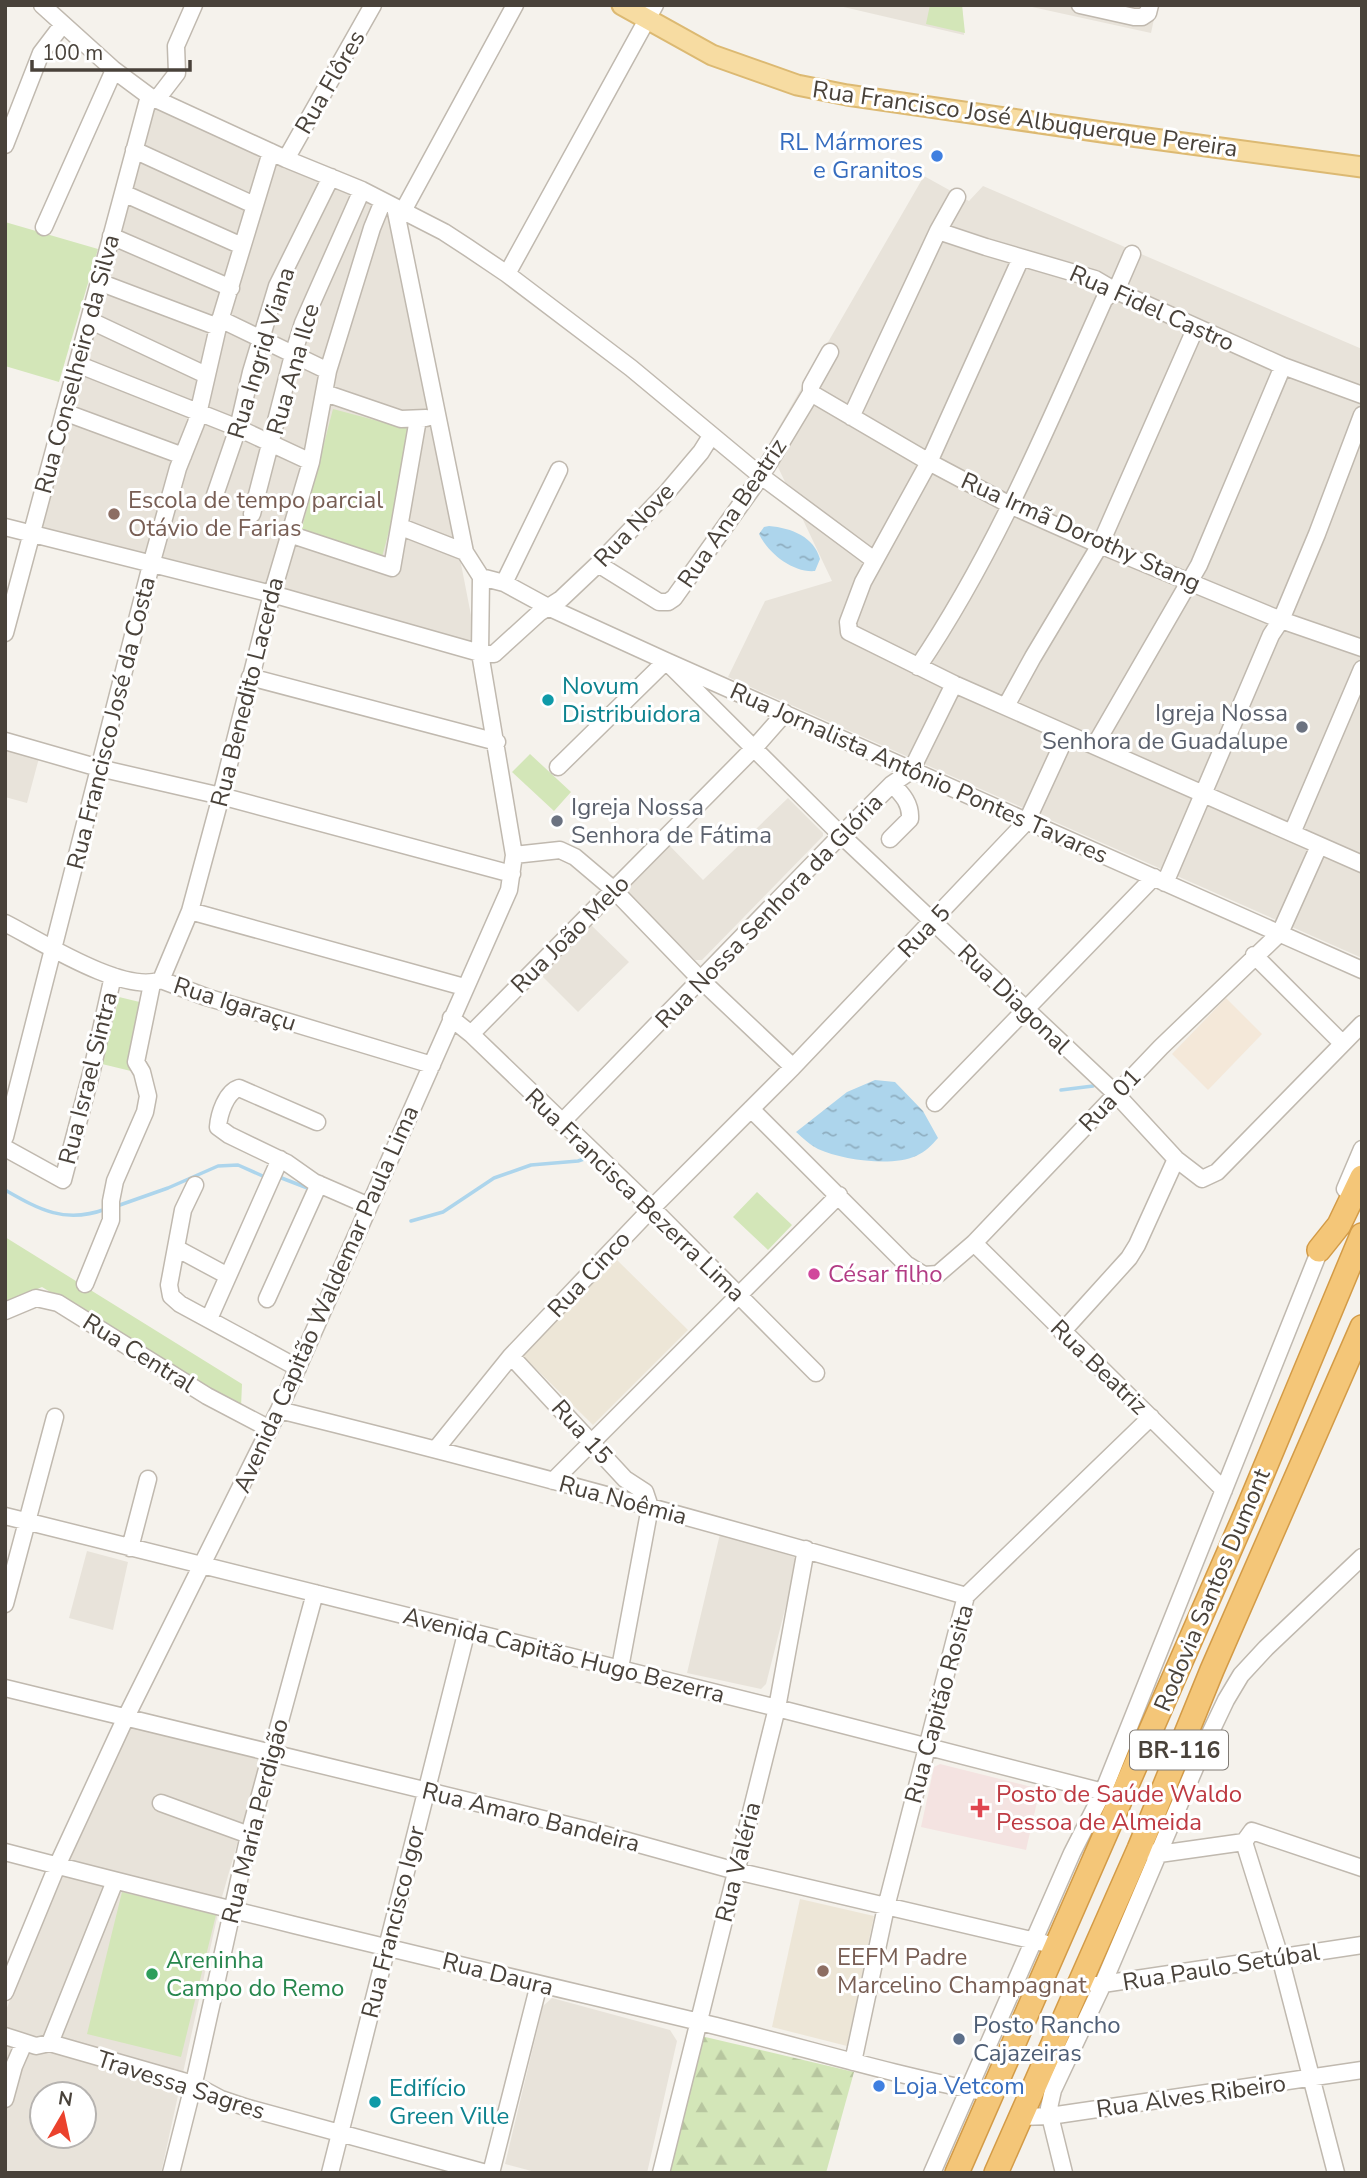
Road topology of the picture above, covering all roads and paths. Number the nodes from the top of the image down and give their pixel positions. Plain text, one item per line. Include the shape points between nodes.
1 (42, 5) edge
2 (194, 5) edge
3 (373, 5) edge
4 (515, 5) edge
5 (622, 5) edge
6 (1080, 5) edge
7 (1149, 9) edge
8 (651, 12) edge
9 (63, 24) junction
10 (114, 70) junction
11 (153, 98) junction
12 (10, 120) edge
13 (5, 145) edge
14 (134, 150) junction
15 (279, 155) junction
16 (1362, 167) edge
17 (331, 177) junction
18 (362, 190) junction
19 (123, 193) junction
20 (957, 197) dead end
21 (254, 205) junction
22 (394, 206) junction
23 (44, 227) dead end
24 (938, 231) junction
25 (111, 236) junction
26 (242, 246) junction
27 (1132, 254) dead end
28 (1021, 258) junction
29 (507, 274) junction
30 (99, 282) junction
31 (231, 288) junction
32 (1112, 289) junction
33 (89, 320) junction
34 (219, 323) junction
35 (1196, 327) junction
36 (261, 338) junction
37 (830, 352) dead end
38 (293, 355) junction
39 (77, 364) junction
40 (1283, 366) junction
41 (328, 372) junction
42 (206, 375) junction
43 (325, 393) junction
44 (811, 393) junction
45 (1362, 395) edge
46 (64, 412) junction
47 (198, 412) junction
48 (1362, 415) edge
49 (437, 416) junction
50 (851, 417) junction
51 (418, 419) junction
52 (238, 428) junction
53 (711, 436) junction
54 (271, 443) junction
55 (183, 456) junction
56 (311, 462) junction
57 (929, 463) junction
58 (559, 470) dead end
59 (761, 476) junction
60 (215, 495) dead end
61 (1012, 506) junction
62 (252, 514) dead end
63 (5, 527) edge
64 (401, 527) junction
65 (32, 534) junction
66 (289, 534) junction
67 (1100, 545) junction
68 (465, 552) junction
69 (874, 559) junction
70 (598, 564) junction
71 (151, 565) junction
72 (481, 578) junction
73 (1190, 581) junction
74 (504, 583) junction
75 (272, 594) junction
76 (550, 608) junction
77 (1281, 620) junction
78 (5, 633) edge
79 (1362, 648) edge
80 (480, 653) junction
81 (666, 661) junction
82 (918, 667) junction
83 (1362, 669) edge
84 (250, 677) junction
85 (954, 684) junction
86 (1006, 706) junction
87 (785, 713) junction
88 (1068, 734) junction
89 (5, 741) edge
90 (496, 742) junction
91 (1095, 745) junction
92 (755, 747) junction
93 (558, 767) dead end
94 (99, 768) junction
95 (911, 771) junction
96 (892, 784) junction
97 (1202, 794) junction
98 (221, 796) junction
99 (1027, 821) junction
100 (510, 832) junction
101 (1292, 833) junction
102 (841, 835) junction
103 (890, 839) dead end
104 (1319, 846) junction
105 (542, 852) junction
106 (514, 855) junction
107 (1362, 863) edge
108 (512, 874) junction
109 (1159, 880) junction
110 (614, 890) junction
111 (190, 911) junction
112 (934, 921) junction
113 (7, 927) edge
114 (1280, 933) junction
115 (53, 951) junction
116 (1254, 955) junction
117 (1362, 970) edge
118 (113, 976) junction
119 (701, 980) junction
120 (156, 982) junction
121 (464, 987) junction
122 (1025, 1010) junction
123 (451, 1018) junction
124 (1362, 1024) edge
125 (471, 1034) junction
126 (1342, 1044) junction
127 (432, 1065) junction
128 (793, 1067) junction
129 (12, 1079) edge
130 (1116, 1094) junction
131 (935, 1104) dead end
132 (751, 1109) junction
133 (317, 1122) dead end
134 (561, 1123) junction
135 (5, 1137) edge
136 (5, 1148) edge
137 (1362, 1149) edge
138 (280, 1159) junction
139 (1176, 1159) junction
140 (1362, 1177) edge
141 (319, 1184) junction
142 (195, 1185) dead end
143 (839, 1195) junction
144 (369, 1206) junction
145 (652, 1208) junction
146 (1362, 1235) edge
147 (974, 1243) junction
148 (176, 1248) junction
149 (1319, 1250) junction
150 (229, 1276) junction
151 (85, 1284) dead end
152 (739, 1297) junction
153 (267, 1299) dead end
154 (5, 1311) edge
155 (209, 1319) junction
156 (1362, 1327) edge
157 (1062, 1332) junction
158 (511, 1356) junction
159 (298, 1368) junction
160 (816, 1373) dead end
161 (279, 1410) junction
162 (55, 1417) dead end
163 (1151, 1417) junction
164 (270, 1429) junction
165 (593, 1441) junction
166 (436, 1449) junction
167 (148, 1479) dead end
168 (553, 1481) junction
169 (1224, 1490) junction
170 (650, 1507) junction
171 (5, 1516) edge
172 (26, 1522) junction
173 (130, 1548) junction
174 (806, 1549) junction
175 (1362, 1557) edge
176 (201, 1566) junction
177 (314, 1593) junction
178 (966, 1596) junction
179 (5, 1604) edge
180 (467, 1630) junction
181 (620, 1668) junction
182 (5, 1688) edge
183 (777, 1707) junction
184 (126, 1717) junction
185 (928, 1746) junction
186 (272, 1752) junction
187 (426, 1790) junction
188 (1113, 1794) junction
189 (161, 1803) dead end
190 (249, 1835) junction
191 (1244, 1842) junction
192 (1149, 1851) junction
193 (5, 1853) edge
194 (57, 1866) junction
195 (1362, 1868) edge
196 (736, 1871) junction
197 (115, 1881) junction
198 (886, 1907) junction
199 (232, 1910) junction
200 (1045, 1944) junction
201 (1362, 1945) edge
202 (388, 1947) junction
203 (1280, 1958) junction
204 (539, 1984) junction
205 (1091, 1985) junction
206 (5, 1992) edge
207 (699, 2022) junction
208 (5, 2036) edge
209 (24, 2043) junction
210 (50, 2043) junction
211 (853, 2062) junction
212 (1362, 2070) edge
213 (1311, 2079) junction
214 (193, 2084) junction
215 (980, 2092) junction
216 (5, 2099) edge
217 (1049, 2116) junction
218 (1020, 2117) junction
219 (339, 2132) junction
220 (171, 2173) edge
221 (330, 2173) edge
222 (488, 2173) edge
223 (661, 2173) edge
224 (932, 2173) edge
225 (957, 2173) edge
226 (996, 2173) edge
227 (1064, 2173) edge
228 (1336, 2173) edge

1 - 9 street
2 - 11 street, Rua Conselheiro da Silva via 176,46 177,73
3 - 15 street, Rua Flôres
4 - 22 street
5 - 8 main road, Rua Francisco José Albuquerque Pereira
6 - 7 street via 1134,17 1142,17
8 - 16 main road, Rua Francisco José Albuquerque Pereira via 712,55 810,87
8 - 29 street
9 - 10 street
9 - 12 street via 41,53
10 - 11 street
10 - 23 street
11 - 14 street, Rua Conselheiro da Silva
11 - 15 street
12 - 13 street
14 - 19 street, Rua Conselheiro da Silva
14 - 21 street
15 - 17 street
15 - 21 street, Rua Francisco José da Costa
17 - 18 street
17 - 36 street, Rua Ingrid Viana via 277,286
18 - 22 street
18 - 38 street, Rua Ana Ilce via 314,295
19 - 25 street, Rua Conselheiro da Silva
19 - 26 street
20 - 24 street
21 - 26 street, Rua Francisco José da Costa
22 - 29 street via 444,232
22 - 41 street, Rua Benedito Lacerda via 372,228
22 - 49 street
24 - 28 street, Rua Fidel Castro
24 - 50 street
25 - 30 street, Rua Conselheiro da Silva
25 - 31 street
26 - 31 street, Rua Francisco José da Costa
27 - 32 street via 1119,284
28 - 32 street, Rua Fidel Castro via 1095,279
28 - 57 street
29 - 53 street
30 - 33 street, Rua Conselheiro da Silva
30 - 34 street
31 - 34 street, Rua Francisco José da Costa
32 - 35 street, Rua Fidel Castro
32 - 61 street
33 - 39 street, Rua Conselheiro da Silva
33 - 42 street
34 - 36 street
34 - 42 street, Rua Francisco José da Costa
35 - 40 street, Rua Fidel Castro
35 - 67 street
36 - 38 street
36 - 52 street, Rua Ingrid Viana
37 - 44 street, Rua Ana Beatriz
38 - 41 street
38 - 54 street, Rua Ana Ilce
39 - 46 street, Rua Conselheiro da Silva
39 - 47 street
40 - 45 street, Rua Fidel Castro
40 - 73 street
41 - 43 street, Rua Benedito Lacerda
42 - 47 street, Rua Francisco José da Costa
43 - 51 street via 401,419
43 - 56 street, Rua Benedito Lacerda
44 - 50 street, Rua Irmã Dorothy Stang
44 - 59 street, Rua Ana Beatriz
46 - 55 street
46 - 65 street, Rua Conselheiro da Silva
47 - 52 street
47 - 55 street, Rua Francisco José da Costa
48 - 77 street
49 - 51 street
49 - 68 street
50 - 57 street, Rua Irmã Dorothy Stang
51 - 64 street
52 - 54 street
52 - 60 street, Rua Ingrid Viana
53 - 59 street
53 - 70 street, Rua Nove via 668,491
54 - 56 street
54 - 62 street, Rua Ana Ilce
55 - 71 street, Rua Francisco José da Costa
56 - 66 street, Rua Benedito Lacerda
57 - 61 street, Rua Irmã Dorothy Stang
57 - 69 street
58 - 74 street
59 - 69 street
59 - 70 street, Rua Ana Beatriz via 668,602 659,603
61 - 67 street, Rua Irmã Dorothy Stang
61 - 82 street via 945,628
63 - 65 street
64 - 66 street via 392,568
64 - 68 street
65 - 71 street
65 - 78 street, Rua Conselheiro da Silva
66 - 75 street, Rua Benedito Lacerda
67 - 73 street, Rua Irmã Dorothy Stang
67 - 86 street
68 - 72 street
69 - 82 street via 847,628 851,635
70 - 76 street, Rua Nove
71 - 75 street
71 - 94 street, Rua Francisco José da Costa
72 - 74 street, Rua Jornalista Antônio Pontes Tavares
72 - 80 street, Avenida Capitão Waldemar Paula Lima
73 - 77 street, Rua Irmã Dorothy Stang
73 - 91 street
74 - 76 street, Rua Jornalista Antônio Pontes Tavares
75 - 80 street
75 - 84 street, Rua Benedito Lacerda
76 - 80 street, Rua Nove via 494,654
76 - 81 street, Rua Jornalista Antônio Pontes Tavares
77 - 79 street, Rua Irmã Dorothy Stang
77 - 97 street
80 - 90 street, Avenida Capitão Waldemar Paula Lima
81 - 87 street, Rua Jornalista Antônio Pontes Tavares
81 - 92 street, Rua Diagonal
81 - 93 street
82 - 85 street
83 - 101 street
84 - 90 street
84 - 98 street, Rua Benedito Lacerda
85 - 86 street
85 - 95 street, Rua Nossa Senhora da Glória
86 - 88 street
87 - 92 street, Rua João Melo
87 - 95 street, Rua Jornalista Antônio Pontes Tavares
88 - 91 street
88 - 99 street, Rua 5
89 - 94 street
90 - 100 street, Avenida Capitão Waldemar Paula Lima
91 - 97 street
92 - 102 street, Rua Diagonal
92 - 110 street, Rua João Melo
94 - 98 street
94 - 115 street, Rua Francisco José da Costa
95 - 96 street, Rua Nossa Senhora da Glória
95 - 99 street, Rua Jornalista Antônio Pontes Tavares
96 - 102 street, Rua Nossa Senhora da Glória
96 - 103 street via 911,808 910,819
97 - 101 street
97 - 109 street
98 - 108 street
98 - 111 street, Rua Benedito Lacerda
99 - 109 street, Rua Jornalista Antônio Pontes Tavares
99 - 112 street, Rua 5
100 - 105 street
100 - 106 street, Avenida Capitão Waldemar Paula Lima
101 - 104 street
102 - 112 street, Rua Diagonal
102 - 119 street, Rua Nossa Senhora da Glória
104 - 107 street
104 - 114 street
105 - 106 street
105 - 110 street via 565,851
106 - 108 street, Avenida Capitão Waldemar Paula Lima
108 - 121 street, Avenida Capitão Waldemar Paula Lima
109 - 114 street, Rua Jornalista Antônio Pontes Tavares
109 - 122 street
110 - 119 street
110 - 125 street, Rua João Melo
111 - 120 street, Rua Benedito Lacerda
111 - 121 street
112 - 122 street, Rua Diagonal
112 - 128 street, Rua 5
113 - 115 street, Rua Igaraçu
114 - 116 street, Rua 01
114 - 117 street, Rua Jornalista Antônio Pontes Tavares
115 - 118 street, Rua Igaraçu
115 - 129 street, Rua Francisco José da Costa
116 - 126 street
116 - 130 street, Rua 01
118 - 120 street, Rua Igaraçu
118 - 136 street, Rua Israel Sintra via 63,1180
119 - 128 street
119 - 134 street, Rua Nossa Senhora da Glória
120 - 127 street, Rua Igaraçu
120 - 151 street, Rua Benedito Lacerda via 136,1062 148,1096 115,1181 111,1220
121 - 123 street, Avenida Capitão Waldemar Paula Lima
122 - 130 street, Rua Diagonal
122 - 131 street
123 - 125 street, Rua Francisca Bezerra Lima
123 - 127 street, Avenida Capitão Waldemar Paula Lima
124 - 126 street, Rua Diagonal
125 - 134 street, Rua Francisca Bezerra Lima
126 - 139 street, Rua Diagonal via 1213,1175 1202,1179
127 - 144 street, Avenida Capitão Waldemar Paula Lima
128 - 132 street, Rua 5
129 - 135 street, Rua Francisco José da Costa
130 - 139 street, Rua Diagonal
130 - 147 street, Rua 01
132 - 143 street
132 - 145 street, Rua Cinco
133 - 138 street via 234,1088 218,1127
134 - 145 street, Rua Francisca Bezerra Lima
137 - 149 street
138 - 141 street
138 - 150 street
139 - 157 street via 1133,1251
140 - 149 highway via 1339,1225
141 - 144 street
141 - 153 street
142 - 148 street via 183,1210
143 - 147 street, Rua 01 via 915,1271 930,1275 944,1270
143 - 152 street
144 - 159 street, Avenida Capitão Waldemar Paula Lima
145 - 152 street, Rua Francisca Bezerra Lima
145 - 158 street, Rua Cinco
146 - 188 highway, Rodovia Santos Dumont / BR-116 via 1246,1513
147 - 157 street, Rua Beatriz
148 - 150 street
148 - 155 street via 170,1293 180,1304
149 - 169 street
150 - 155 street
152 - 160 street, Rua Francisca Bezerra Lima
152 - 165 street
154 - 164 street, Rua Central via 36,1298 58,1303 207,1396
155 - 159 street
156 - 192 highway, Rodovia Santos Dumont / BR-116 via 1212,1670
157 - 163 street, Rua Beatriz
158 - 165 street, Rua 15
158 - 166 street, Rua Cinco
159 - 161 street, Avenida Capitão Waldemar Paula Lima
161 - 164 street, Avenida Capitão Waldemar Paula Lima
161 - 166 street, Rua Noêmia
162 - 172 street
163 - 169 street, Rua Beatriz
163 - 178 street, Rua Capitão Rosita
164 - 176 street, Avenida Capitão Waldemar Paula Lima
165 - 168 street
165 - 170 street, Rua 15 via 625,1479 645,1492
166 - 168 street, Rua Noêmia
167 - 173 street
168 - 170 street, Rua Noêmia
169 - 188 street
170 - 174 street, Rua Noêmia
170 - 181 street
171 - 172 street, Avenida Capitão Hugo Bezerra
172 - 173 street, Avenida Capitão Hugo Bezerra
172 - 179 street
173 - 176 street, Avenida Capitão Hugo Bezerra
174 - 178 street, Rua Noêmia
174 - 183 street, Rua Valéria
175 - 192 street via 1241,1675
176 - 177 street, Avenida Capitão Hugo Bezerra
176 - 184 street, Avenida Capitão Waldemar Paula Lima
177 - 180 street, Avenida Capitão Hugo Bezerra
177 - 186 street, Rua Maria Perdigão
178 - 185 street, Rua Capitão Rosita
180 - 181 street, Avenida Capitão Hugo Bezerra
180 - 187 street, Rua Francisco Igor
181 - 183 street, Avenida Capitão Hugo Bezerra
182 - 184 street, Rua Amaro Bandeira
183 - 185 street, Avenida Capitão Hugo Bezerra
183 - 196 street, Rua Valéria
184 - 186 street, Rua Amaro Bandeira
184 - 194 street, Avenida Capitão Waldemar Paula Lima
185 - 188 street, Avenida Capitão Hugo Bezerra
185 - 198 street, Rua Capitão Rosita
186 - 187 street, Rua Amaro Bandeira
186 - 190 street, Rua Maria Perdigão
187 - 196 street, Rua Amaro Bandeira
187 - 202 street, Rua Francisco Igor
188 - 200 highway, Rodovia Santos Dumont / BR-116
189 - 190 street
190 - 199 street, Rua Maria Perdigão
191 - 192 street
191 - 195 street via 1252,1831
191 - 203 street
192 - 205 highway, Rodovia Santos Dumont / BR-116
193 - 194 street, Rua Daura
194 - 197 street, Rua Daura
194 - 206 street, Avenida Capitão Waldemar Paula Lima
196 - 198 street, Rua Amaro Bandeira
196 - 207 street, Rua Valéria
197 - 199 street, Rua Daura
197 - 210 street
198 - 200 street, Rua Amaro Bandeira
198 - 211 street, Rua Capitão Rosita
199 - 202 street, Rua Daura
199 - 214 street, Rua Maria Perdigão
200 - 215 highway, Rodovia Santos Dumont / BR-116
201 - 203 street, Rua Paulo Setúbal
202 - 204 street, Rua Daura
202 - 219 street, Rua Francisco Igor
203 - 205 street, Rua Paulo Setúbal
203 - 213 street
204 - 207 street, Rua Daura
204 - 222 street
205 - 217 street via 1053,2090
205 - 218 highway, Rodovia Santos Dumont / BR-116
207 - 211 street, Rua Daura
207 - 223 street, Rua Valéria
208 - 209 street, Travessa Sagres
209 - 210 street, Travessa Sagres
209 - 216 street
210 - 214 street, Travessa Sagres
211 - 215 street, Rua Daura
212 - 213 street, Rua Alves Ribeiro
213 - 217 street, Rua Alves Ribeiro
213 - 228 street
214 - 219 street, Travessa Sagres via 221,2099
214 - 220 street, Rua Maria Perdigão
215 - 224 street
215 - 225 highway, Rodovia Santos Dumont / BR-116
217 - 218 street, Rua Alves Ribeiro
217 - 227 street
218 - 226 highway, Rodovia Santos Dumont / BR-116
219 - 221 street, Rua Francisco Igor
219 - 222 street, Travessa Sagres

